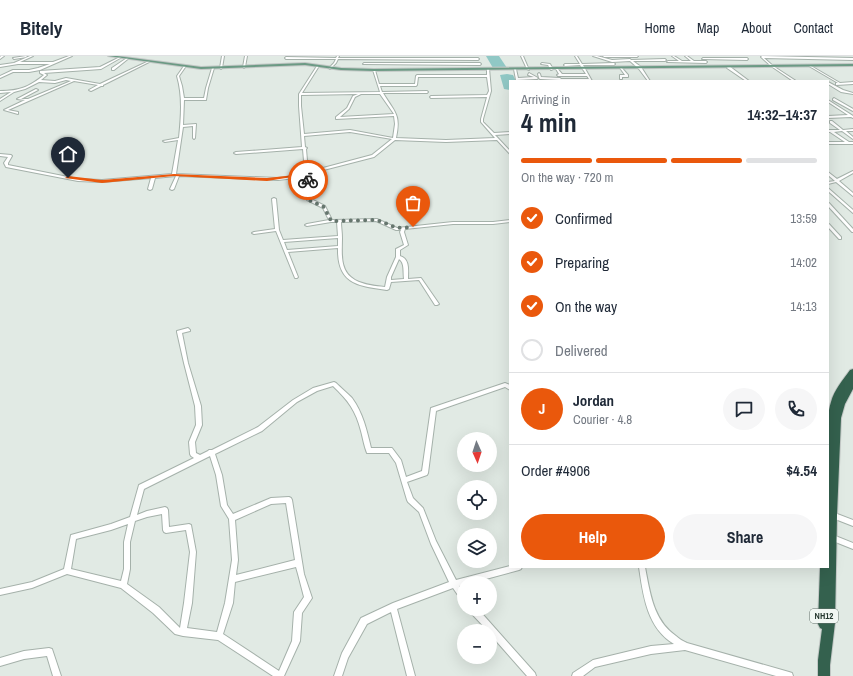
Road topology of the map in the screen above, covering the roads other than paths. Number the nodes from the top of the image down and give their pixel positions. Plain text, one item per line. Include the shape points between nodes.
1 (3, 56) edge
2 (29, 56) edge
3 (32, 56) edge
4 (71, 56) edge
5 (110, 56) edge
6 (224, 56) edge
7 (246, 56) edge
8 (522, 56) edge
9 (576, 56) edge
10 (595, 56) edge
11 (626, 56) edge
12 (637, 56) edge
13 (660, 56) edge
14 (673, 56) edge
15 (686, 56) edge
16 (731, 56) edge
17 (739, 56) edge
18 (121, 57) junction
19 (287, 57) edge
20 (320, 57) edge
21 (338, 57) edge
22 (363, 57) edge
23 (477, 57) edge
24 (762, 57) edge
25 (0, 58) edge
26 (14, 58) dead end
27 (128, 58) junction
28 (409, 58) edge
29 (460, 58) edge
30 (853, 58) edge
31 (703, 59) junction
32 (747, 59) dead end
33 (150, 61) junction
34 (612, 61) junction
35 (631, 61) junction
36 (666, 61) junction
37 (681, 62) junction
38 (693, 62) junction
39 (706, 62) junction
40 (18, 63) junction
41 (58, 63) junction
42 (364, 64) junction
43 (409, 64) junction
44 (462, 64) junction
45 (480, 64) junction
46 (542, 64) dead end
47 (614, 64) junction
48 (282, 65) junction
49 (316, 65) junction
50 (565, 65) dead end
51 (581, 65) junction
52 (853, 65) edge
53 (185, 66) junction
54 (772, 66) junction
55 (810, 66) junction
56 (244, 67) junction
57 (673, 67) junction
58 (711, 67) junction
59 (728, 67) junction
60 (0, 68) edge
61 (42, 68) junction
62 (213, 68) junction
63 (221, 68) junction
64 (330, 68) junction
65 (616, 68) junction
66 (621, 68) junction
67 (640, 68) junction
68 (113, 69) dead end
69 (464, 69) junction
70 (481, 69) junction
71 (488, 69) junction
72 (515, 69) junction
73 (528, 69) junction
74 (552, 69) junction
75 (557, 69) junction
76 (584, 69) junction
77 (15, 70) junction
78 (363, 70) junction
79 (374, 70) junction
80 (410, 70) junction
81 (56, 71) junction
82 (530, 74) dead end
83 (539, 74) dead end
84 (588, 75) junction
85 (489, 76) junction
86 (0, 77) edge
87 (536, 78) junction
88 (540, 78) junction
89 (621, 78) dead end
90 (560, 79) edge
91 (74, 80) junction
92 (576, 80) edge
93 (590, 80) edge
94 (648, 80) edge
95 (747, 80) edge
96 (793, 80) edge
97 (38, 81) junction
98 (839, 83) junction
99 (853, 83) edge
100 (829, 84) edge
101 (829, 84) edge
102 (829, 84) edge
103 (102, 85) junction
104 (379, 85) junction
105 (90, 90) dead end
106 (0, 92) edge
107 (13, 92) junction
108 (427, 92) dead end
109 (44, 93) junction
110 (381, 93) junction
111 (300, 94) junction
112 (360, 94) junction
113 (852, 94) edge
114 (489, 96) junction
115 (431, 97) dead end
116 (182, 99) junction
117 (834, 99) dead end
118 (0, 100) edge
119 (26, 100) junction
120 (829, 102) edge
121 (853, 110) edge
122 (17, 113) dead end
123 (396, 115) junction
124 (852, 116) edge
125 (829, 117) edge
126 (831, 122) dead end
127 (181, 126) junction
128 (842, 130) junction
129 (853, 130) edge
130 (830, 131) edge
131 (509, 133) edge
132 (493, 134) junction
133 (304, 135) junction
134 (194, 138) dead end
135 (853, 138) edge
136 (179, 139) junction
137 (394, 139) junction
138 (497, 139) junction
139 (829, 139) edge
140 (165, 141) dead end
141 (829, 143) edge
142 (835, 143) junction
143 (848, 143) junction
144 (853, 143) edge
145 (305, 148) junction
146 (509, 151) edge
147 (236, 152) dead end
148 (0, 155) edge
149 (853, 172) edge
150 (307, 174) junction
151 (829, 174) edge
152 (174, 175) junction
153 (178, 175) junction
154 (153, 177) junction
155 (837, 181) junction
156 (829, 182) edge
157 (150, 189) dead end
158 (172, 189) dead end
159 (829, 190) edge
160 (853, 196) edge
161 (274, 199) dead end
162 (829, 205) edge
163 (853, 212) edge
164 (331, 221) junction
165 (339, 221) junction
166 (509, 221) edge
167 (853, 223) edge
168 (847, 224) junction
169 (307, 225) dead end
170 (829, 226) edge
171 (403, 228) junction
172 (277, 230) junction
173 (853, 230) edge
174 (829, 232) edge
175 (835, 232) junction
176 (254, 233) dead end
177 (340, 237) junction
178 (840, 238) dead end
179 (282, 241) junction
180 (339, 247) junction
181 (285, 251) junction
182 (398, 257) junction
183 (296, 277) dead end
184 (406, 280) junction
185 (389, 281) junction
186 (437, 304) dead end
187 (188, 330) dead end
188 (853, 372) edge
189 (853, 381) edge
190 (509, 387) edge
191 (847, 392) edge
192 (211, 452) junction
193 (200, 458) junction
194 (831, 476) edge
195 (404, 480) junction
196 (829, 489) edge
197 (832, 515) junction
198 (232, 518) junction
199 (133, 519) junction
200 (853, 523) edge
201 (830, 537) edge
202 (853, 546) edge
203 (299, 563) junction
204 (515, 568) edge
205 (642, 568) edge
206 (825, 568) edge
207 (67, 571) junction
208 (232, 579) junction
209 (454, 584) junction
210 (123, 585) junction
211 (457, 588) edge
212 (0, 592) edge
213 (393, 607) junction
214 (479, 616) edge
215 (183, 632) junction
216 (219, 636) junction
217 (685, 646) junction
218 (0, 662) edge
219 (824, 670) edge
220 (57, 676) edge
221 (338, 676) edge
222 (411, 676) edge
223 (532, 676) edge
224 (576, 676) edge
225 (789, 676) edge

1 - 25 street
2 - 26 street
3 - 40 street
4 - 41 street
5 - 18 main road
6 - 63 street
7 - 56 street
8 - 73 street
9 - 51 street
10 - 11 street
10 - 34 street
11 - 12 street
11 - 35 street
13 - 36 street
14 - 37 street
15 - 38 street
16 - 17 street
16 - 31 street via 700,57
18 - 27 main road
18 - 81 street via 101,68
19 - 20 street
19 - 48 street
20 - 21 street
20 - 49 street
21 - 22 street
21 - 64 street
22 - 28 street
22 - 42 street
23 - 29 street
23 - 45 street
24 - 30 street
24 - 54 street
27 - 33 main road
27 - 68 street
28 - 29 street
28 - 43 street
29 - 44 street
31 - 32 street
31 - 39 street
33 - 53 main road
33 - 103 street
34 - 35 street
34 - 47 street
35 - 36 street
35 - 67 street
36 - 37 street
36 - 57 street
37 - 38 street
38 - 39 street
39 - 58 street
40 - 41 street
40 - 60 street
41 - 61 street
42 - 43 street
42 - 78 street
43 - 44 street
43 - 80 street
44 - 45 street
44 - 69 street
45 - 70 street
46 - 74 street via 550,65
47 - 51 street
47 - 65 street
48 - 49 main road
48 - 56 main road
49 - 64 main road
49 - 111 street
50 - 51 street
51 - 76 street
52 - 55 main road
53 - 62 main road
53 - 116 street via 178,76
54 - 55 main road
54 - 59 main road
54 - 96 street
55 - 98 street
56 - 63 main road
57 - 58 main road
57 - 67 main road
58 - 59 main road
59 - 95 street
60 - 77 street
61 - 77 street via 30,71
61 - 81 street
62 - 63 main road
62 - 116 street via 207,85 206,99
64 - 78 main road
65 - 66 main road
65 - 76 main road
66 - 67 main road
66 - 89 street via 627,76
67 - 94 street
69 - 70 main road
69 - 80 main road
70 - 71 main road
71 - 72 main road
71 - 85 street
72 - 73 main road
72 - 87 street via 517,79
73 - 74 main road
74 - 75 main road
75 - 76 main road
75 - 90 street
76 - 84 street
77 - 86 street
78 - 79 main road
79 - 80 main road
79 - 104 street
81 - 97 street via 41,72 46,75
82 - 87 street
83 - 88 street
84 - 90 street
84 - 93 street
85 - 104 street via 417,76 416,85
85 - 114 street
87 - 88 street
88 - 90 street
90 - 92 street
91 - 97 street
91 - 103 street
91 - 109 street
97 - 107 street
98 - 99 street
98 - 100 street
99 - 101 street
102 - 113 street
103 - 105 street
104 - 110 street
106 - 107 street
107 - 118 street
108 - 110 street
109 - 119 street
109 - 119 street via 36,91 18,99
110 - 112 street
110 - 123 street
111 - 112 street
111 - 133 street
112 - 123 street via 354,97 348,108 337,118
114 - 115 street
114 - 132 street via 482,122
116 - 127 street
117 - 121 street
119 - 122 street via 5,110
120 - 124 street
123 - 137 street via 398,122
124 - 125 street
126 - 128 street
127 - 134 street via 195,125
127 - 136 street
128 - 129 street
128 - 130 street
128 - 135 street
130 - 143 street
131 - 132 street
132 - 138 street
133 - 137 street via 350,131
133 - 145 street
136 - 140 street
136 - 152 street
137 - 138 street via 465,142
137 - 150 street via 373,156
138 - 146 street
139 - 142 street
141 - 142 street
142 - 143 street
143 - 144 street
145 - 147 street
145 - 150 street
148 - 154 street via 10,156 7,166 78,180
149 - 155 street
150 - 153 street via 267,179
150 - 164 street via 309,200 324,207
151 - 155 street
152 - 153 street
152 - 154 street
153 - 158 street
154 - 157 street
155 - 156 street
155 - 160 street
159 - 163 street
161 - 172 street
162 - 168 street
164 - 165 street
164 - 169 street
165 - 171 street via 377,220
165 - 177 street
166 - 171 street
167 - 168 street
168 - 173 street
170 - 175 street
171 - 182 street via 406,245 398,249
172 - 176 street
172 - 179 street
174 - 175 street
175 - 178 street
177 - 179 street
177 - 180 street
179 - 181 street
180 - 181 street
180 - 185 street via 340,265 345,276 357,283 387,289
181 - 183 street
182 - 184 street via 405,262
182 - 185 street
184 - 185 street
184 - 186 street via 420,278
187 - 193 street via 179,332 198,406 199,425 192,442 193,454
188 - 191 highway, NH12
189 - 191 highway, NH12
190 - 195 street via 505,385 433,410 425,473
191 - 194 highway, NH12 via 837,418
192 - 193 street
192 - 195 street via 260,429 295,401 315,390 334,384 357,409 369,451 390,450 399,462
192 - 198 street via 219,475 224,506
193 - 199 street via 141,487
194 - 196 highway, NH12
194 - 197 highway, NH12
195 - 209 street via 410,500 420,510
197 - 200 street
197 - 201 highway, NH12
198 - 203 street via 271,501 289,500
198 - 208 street
199 - 207 street via 73,537
199 - 210 street via 127,542 127,569
199 - 215 street via 165,510 166,530 189,527 192,552
201 - 202 street
201 - 219 highway, NH12 via 829,623
203 - 208 street
203 - 216 street via 308,598 298,612 296,641 280,676
204 - 209 street
205 - 217 street via 649,607 656,623 672,640
206 - 219 highway, NH12
207 - 210 street
207 - 212 street via 32,585
208 - 216 street via 229,603
209 - 211 street
209 - 213 street
210 - 215 street via 178,631
213 - 221 street via 364,621 344,656
213 - 222 street
214 - 223 street
215 - 216 street
217 - 224 street via 651,650 593,664
217 - 225 street
218 - 220 street via 24,655 49,652

